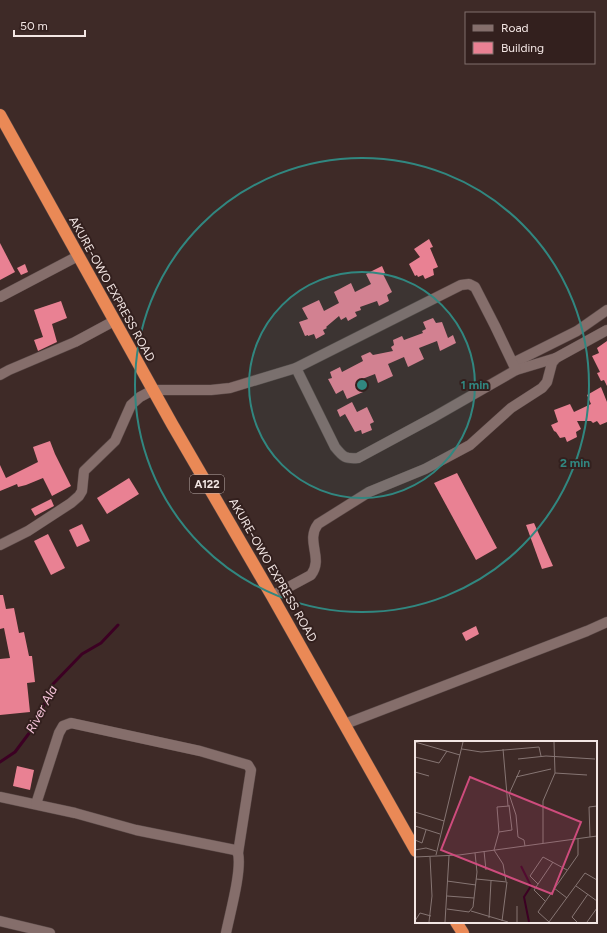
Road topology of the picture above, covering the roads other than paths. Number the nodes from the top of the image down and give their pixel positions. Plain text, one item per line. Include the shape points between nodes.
1 (0, 116) edge
2 (78, 256) junction
3 (0, 297) edge
4 (607, 310) edge
5 (114, 321) junction
6 (607, 330) edge
7 (556, 358) junction
8 (514, 367) junction
9 (296, 368) junction
10 (0, 375) edge
11 (153, 390) junction
12 (0, 545) edge
13 (272, 596) junction
14 (607, 622) edge
15 (345, 724) junction
16 (0, 796) edge
17 (36, 804) junction
18 (415, 849) edge
19 (238, 853) junction
20 (0, 921) edge
21 (457, 923) edge
22 (50, 933) edge
23 (226, 933) edge
24 (463, 933) edge

1 - 2 highway, AKURE-OWO EXPRESS ROAD / A122
2 - 3 street
2 - 5 highway, AKURE-OWO EXPRESS ROAD / A122
4 - 8 street
5 - 10 street via 75,342
5 - 11 highway, AKURE-OWO EXPRESS ROAD / A122
6 - 7 street
7 - 8 street
7 - 13 street via 542,388 512,408 470,445 425,469 368,492 318,524 313,535 316,563 311,575
8 - 9 street via 475,287 469,284
8 - 9 street via 434,417 358,458 349,459 342,456 335,447
9 - 11 street via 230,388
11 - 12 street via 131,405 115,441 84,472 79,496 28,531
11 - 13 highway, AKURE-OWO EXPRESS ROAD / A122
13 - 15 highway, AKURE-OWO EXPRESS ROAD / A122
14 - 15 street
15 - 18 highway, AKURE-OWO EXPRESS ROAD / A122
16 - 17 street
17 - 19 street via 136,830 235,850
17 - 19 street via 59,733 63,726 71,722 200,751 250,767
19 - 23 street via 240,859
20 - 22 street
21 - 24 highway

